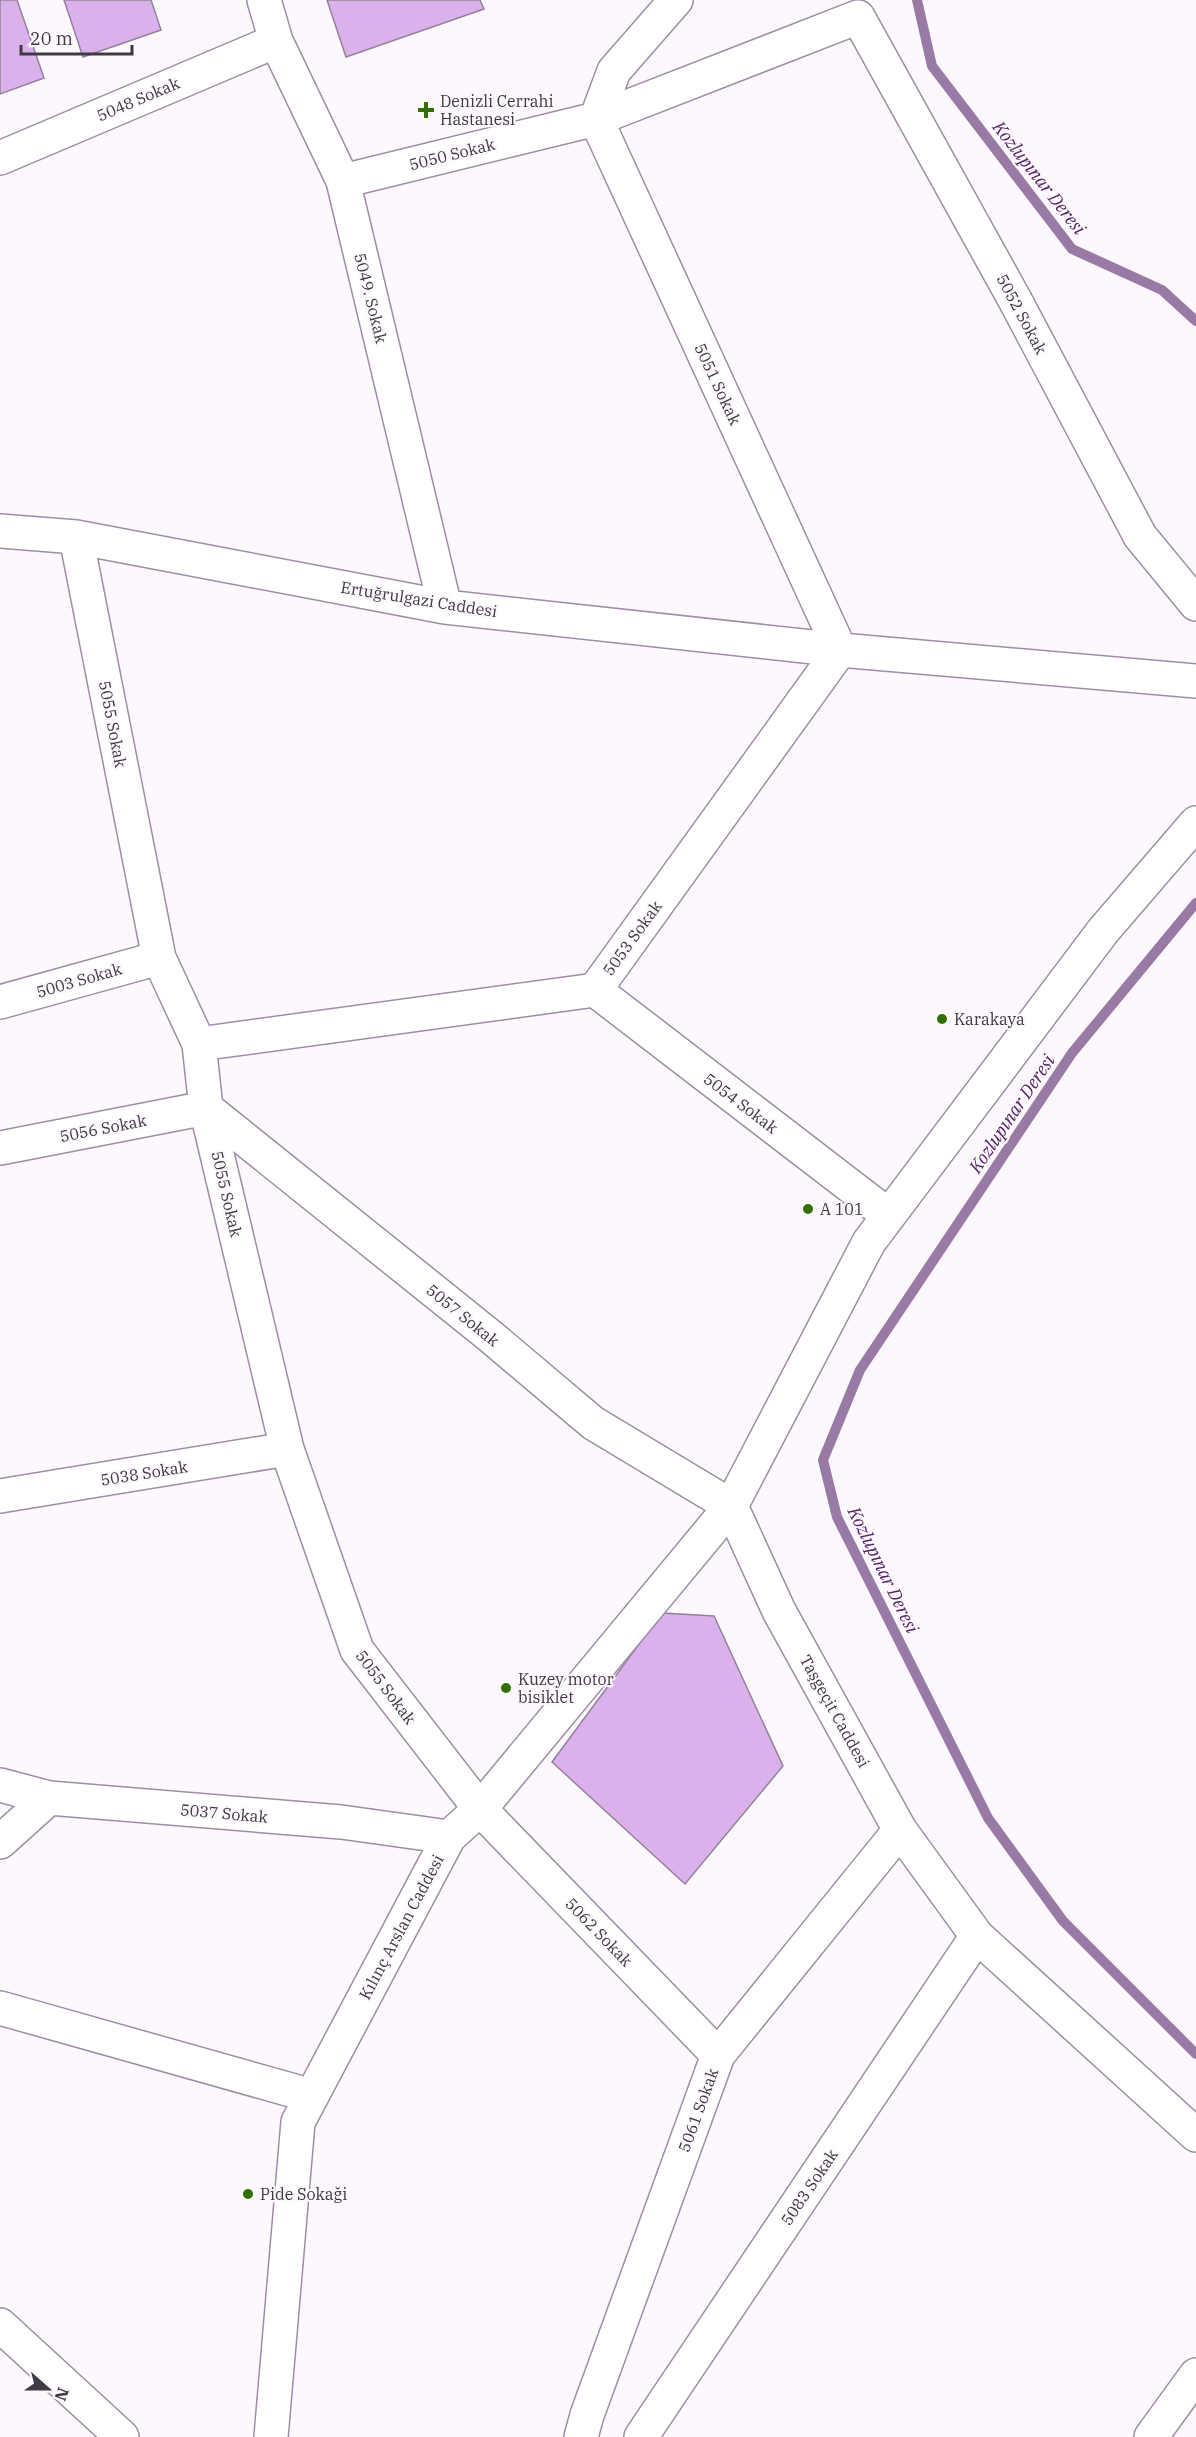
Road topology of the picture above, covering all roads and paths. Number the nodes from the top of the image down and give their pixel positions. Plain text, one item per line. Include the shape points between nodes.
1 (264, 0) edge
2 (676, 0) edge
3 (858, 17) joint
4 (276, 41) junction
5 (596, 118) junction
6 (0, 158) edge
7 (343, 181) junction
8 (0, 531) edge
9 (76, 537) junction
10 (1196, 604) edge
11 (445, 607) junction
12 (840, 650) junction
13 (1196, 681) edge
14 (1196, 824) edge
15 (159, 957) junction
16 (594, 990) junction
17 (0, 1002) edge
18 (199, 1044) junction
19 (206, 1108) junction
20 (0, 1148) edge
21 (888, 1215) junction
22 (287, 1449) junction
23 (0, 1496) edge
24 (730, 1506) junction
25 (0, 1785) edge
26 (49, 1798) junction
27 (480, 1809) junction
28 (900, 1830) junction
29 (449, 1837) junction
30 (0, 1842) edge
31 (977, 1936) junction
32 (0, 2008) edge
33 (718, 2055) junction
34 (312, 2096) junction
35 (1196, 2135) edge
36 (0, 2325) edge
37 (1196, 2375) edge
38 (122, 2437) edge
39 (271, 2437) edge
40 (581, 2437) edge
41 (641, 2437) edge
42 (1150, 2437) edge

1 - 4 street, 5049. Sokak
2 - 5 street via 614,71
3 - 5 street, 5050 Sokak
3 - 10 street, 5052 Sokak via 1016,300 1140,536
4 - 6 street, 5048 Sokak
4 - 7 street, 5049. Sokak
5 - 7 street, 5050 Sokak
5 - 12 street, 5051 Sokak
7 - 11 street, 5049. Sokak
8 - 9 street, Ertuğrulgazi Caddesi
9 - 11 street, Ertuğrulgazi Caddesi
9 - 15 street, 5055 Sokak
11 - 12 street, Ertuğrulgazi Caddesi
12 - 13 street, Ertuğrulgazi Caddesi
12 - 16 street, 5053 Sokak
14 - 21 street via 1103,931
15 - 17 street, 5003 Sokak
15 - 18 street, 5055 Sokak
16 - 18 street, 5053 Sokak
16 - 21 street, 5054 Sokak
18 - 19 street, 5055 Sokak
19 - 20 street, 5056 Sokak
19 - 22 street, 5055 Sokak
19 - 24 street, 5057 Sokak via 593,1423
21 - 24 street via 869,1242
22 - 23 street, 5038 Sokak
22 - 27 street, 5055 Sokak via 357,1650
24 - 27 street, Kılınç Arslan Caddesi
24 - 28 street, Taşgeçit Caddesi via 779,1611
25 - 26 street, 5037 Sokak
26 - 29 street, 5037 Sokak via 341,1822
26 - 30 street
27 - 29 street, Kılınç Arslan Caddesi
27 - 33 street, 5062 Sokak
28 - 31 street, Taşgeçit Caddesi
28 - 33 street, 5061 Sokak
29 - 34 street, Kılınç Arslan Caddesi
31 - 35 street, Taşgeçit Caddesi
31 - 41 street, 5083 Sokak
32 - 34 street
33 - 40 street, 5061 Sokak
34 - 39 street, Kılınç Arslan Caddesi via 298,2122
36 - 38 street
37 - 42 street

